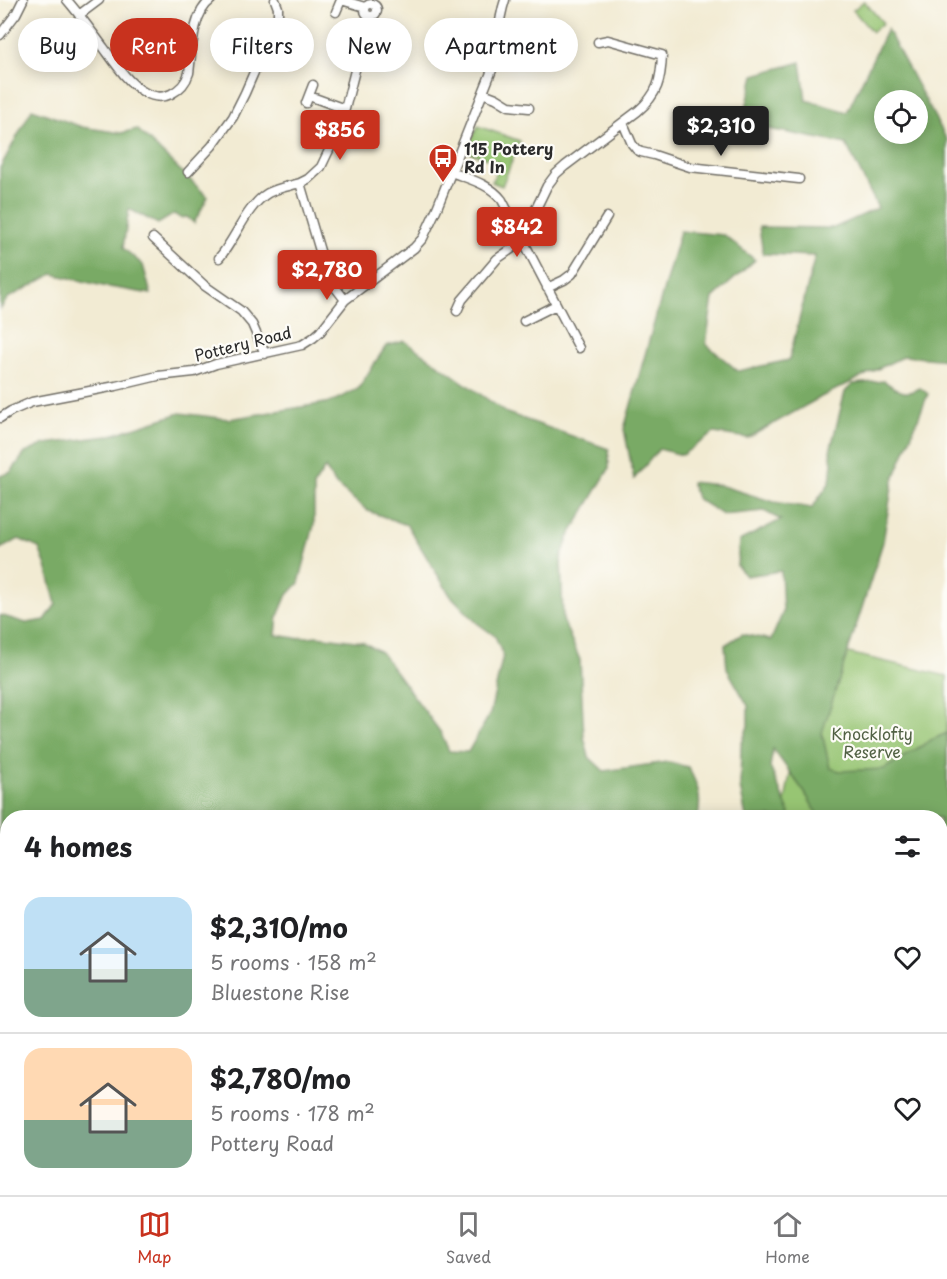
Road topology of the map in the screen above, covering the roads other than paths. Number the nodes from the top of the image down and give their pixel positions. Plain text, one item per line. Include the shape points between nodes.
1 (23, 0) edge
2 (66, 0) edge
3 (99, 0) edge
4 (211, 0) edge
5 (275, 0) edge
6 (505, 0) edge
7 (371, 7) edge
8 (336, 12) dead end
9 (80, 15) junction
10 (0, 35) edge
11 (598, 42) dead end
12 (313, 85) dead end
13 (483, 93) junction
14 (529, 108) dead end
15 (345, 109) junction
16 (623, 123) junction
17 (188, 172) dead end
18 (451, 172) junction
19 (800, 179) dead end
20 (300, 183) junction
21 (606, 216) dead end
22 (518, 231) junction
23 (153, 238) dead end
24 (523, 241) junction
25 (219, 258) dead end
26 (547, 288) junction
27 (345, 300) junction
28 (556, 305) junction
29 (457, 311) dead end
30 (524, 321) dead end
31 (579, 348) dead end
32 (265, 354) junction
33 (0, 418) edge

1 - 10 street
2 - 9 street
3 - 9 street
4 - 9 street via 198,17 187,80 179,89 163,96 150,95 137,87
5 - 17 street via 277,21 239,107
6 - 13 street, Pottery Road via 495,57
7 - 8 street via 341,0
7 - 15 street
11 - 16 street via 608,40 662,55 653,95
12 - 15 street via 308,99
13 - 14 street via 509,106
13 - 18 street, Pottery Road
15 - 20 street via 321,167
16 - 19 street via 637,150 690,167
16 - 22 street via 556,174 530,221
18 - 22 street via 497,194
18 - 27 street, Pottery Road via 419,243
20 - 25 street via 261,198
20 - 27 street via 328,278
21 - 26 street via 572,274
22 - 24 street
23 - 32 street via 205,286 241,311 252,324
24 - 26 street
24 - 29 street via 496,259
26 - 28 street
27 - 32 street, Pottery Road via 308,342
28 - 30 street
28 - 31 street
32 - 33 street, Pottery Road via 194,372 32,402

